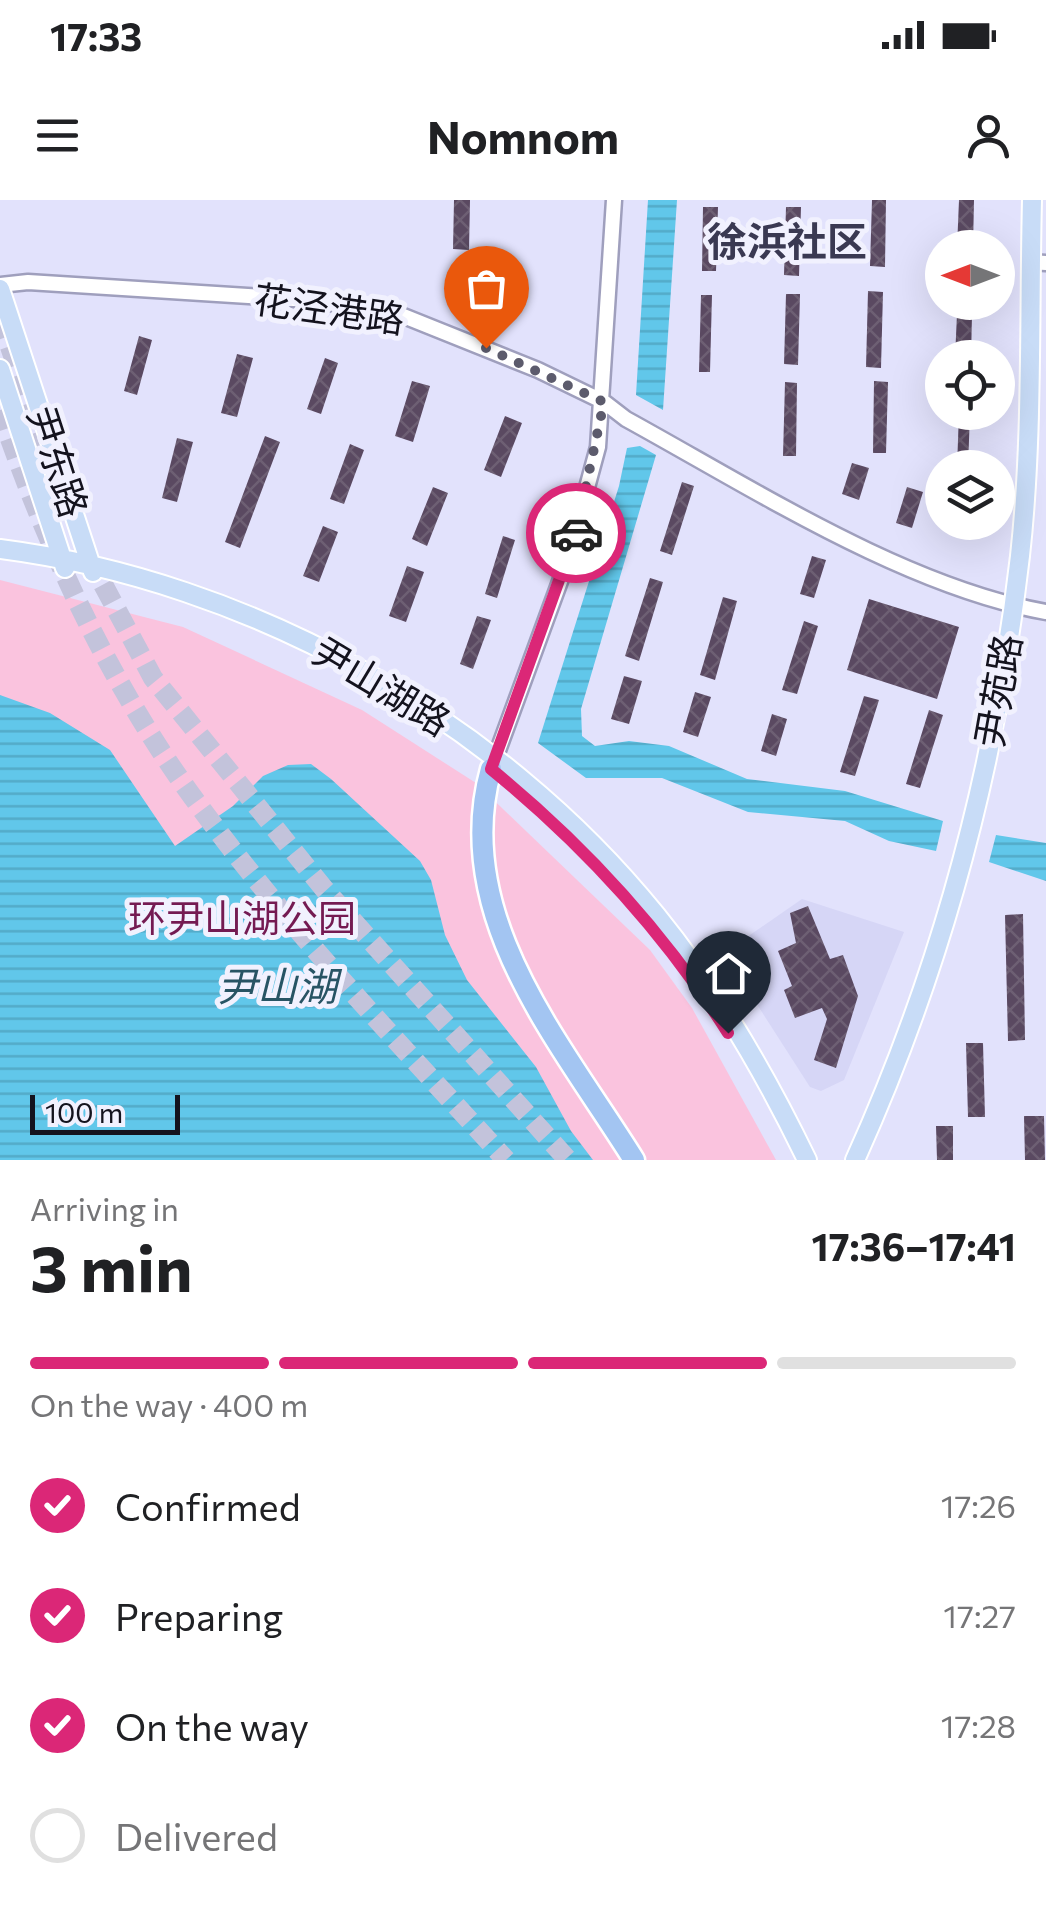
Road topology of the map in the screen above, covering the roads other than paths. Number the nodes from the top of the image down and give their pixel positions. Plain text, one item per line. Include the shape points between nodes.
1 (614, 200) edge
2 (1032, 200) edge
3 (1038, 263) edge
4 (0, 287) edge
5 (0, 369) edge
6 (604, 402) junction
7 (0, 550) edge
8 (0, 560) edge
9 (64, 564) junction
10 (93, 571) junction
11 (1014, 606) junction
12 (1046, 612) edge
13 (493, 764) junction
14 (634, 1160) edge
15 (797, 1160) edge
16 (807, 1160) edge
17 (855, 1160) edge

1 - 6 street
2 - 3 main road, 尹苑路
3 - 11 main road, 尹苑路
4 - 6 street, 花泾港路 via 28,282 379,310 460,336
4 - 10 main road, 尹东路
5 - 9 main road, 尹东路
6 - 11 street, 花泾港路 via 804,516 931,577
6 - 13 street via 578,527
7 - 9 main road, 尹山湖路
8 - 9 main road, 尹山湖路
9 - 10 main road, 尹山湖路
10 - 13 main road, 尹山湖路 via 295,648
11 - 12 street, 花泾港路
11 - 17 main road, 尹苑路 via 993,740 965,854 921,1003
13 - 14 highway via 481,812 481,847 504,942 522,982
13 - 15 main road, 尹山湖路 via 652,925 740,1052
13 - 16 main road, 尹山湖路 via 572,826 654,913 762,1069

